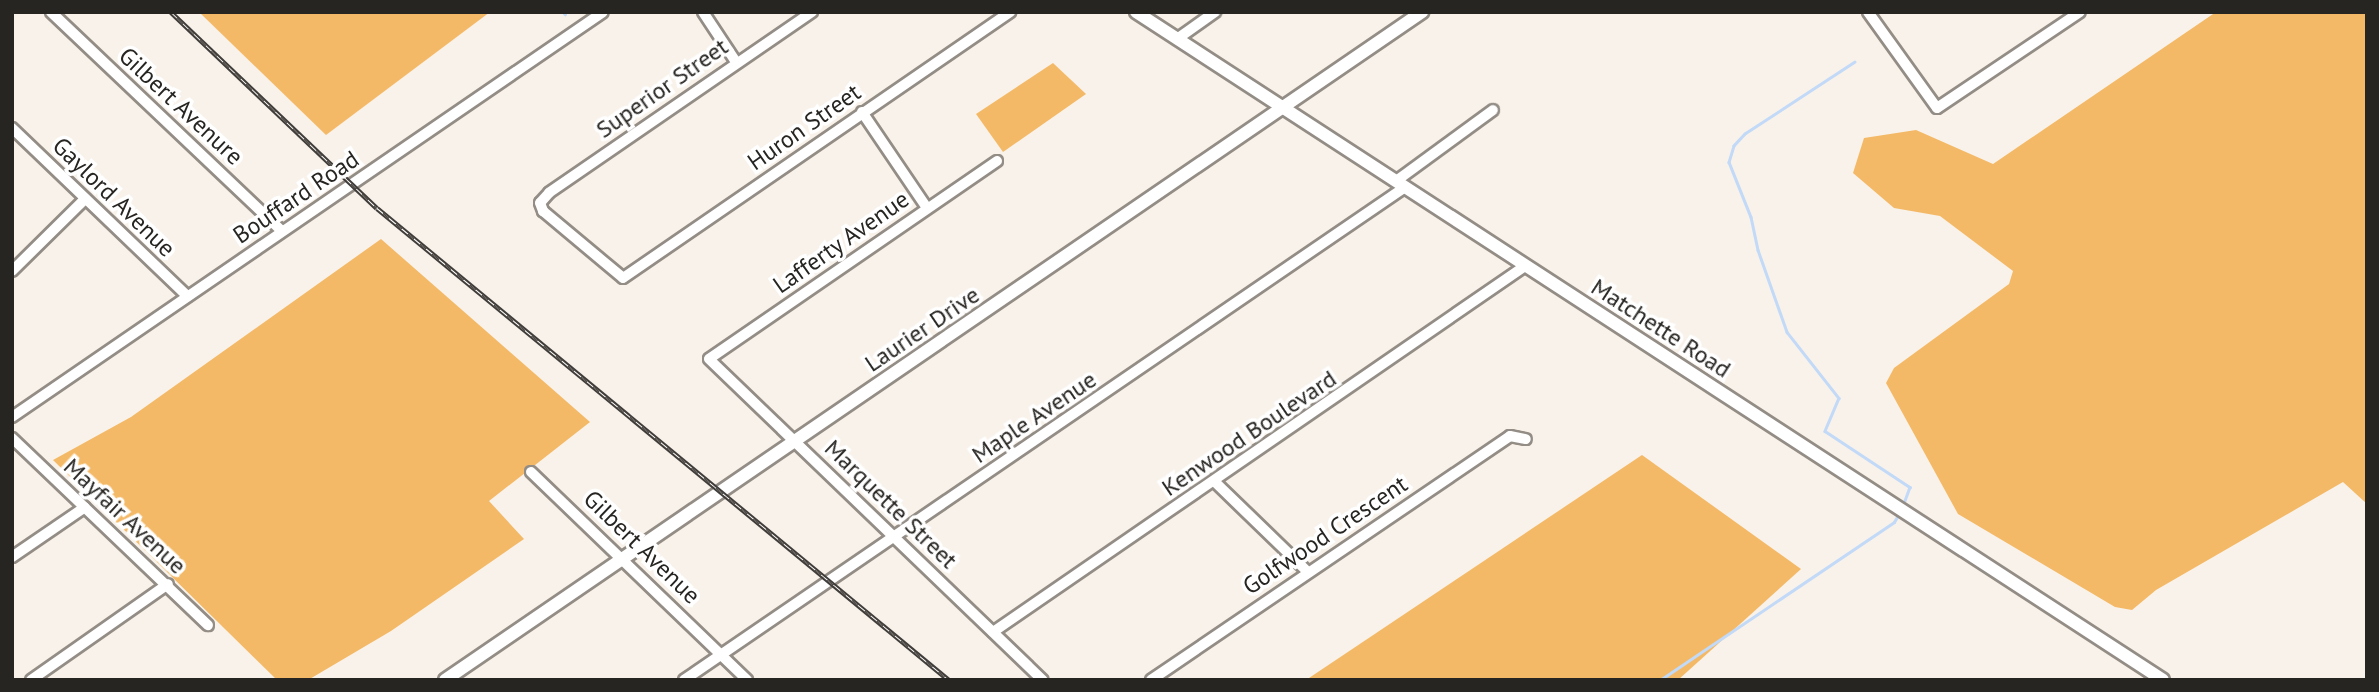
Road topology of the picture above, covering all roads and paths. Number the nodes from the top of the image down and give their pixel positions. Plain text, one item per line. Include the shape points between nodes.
1 (51, 12) edge
2 (603, 12) edge
3 (703, 12) edge
4 (812, 12) edge
5 (1010, 12) edge
6 (1136, 12) edge
7 (1215, 12) edge
8 (1422, 12) edge
9 (1868, 12) edge
10 (2080, 12) edge
11 (1177, 39) junction
12 (736, 62) junction
13 (1284, 106) junction
14 (1493, 110) dead end
15 (862, 112) junction
16 (12, 128) edge
17 (997, 161) dead end
18 (1400, 184) junction
19 (85, 199) junction
20 (927, 208) junction
21 (282, 231) junction
22 (1525, 265) junction
23 (12, 271) edge
24 (623, 278) joint
25 (187, 296) junction
26 (709, 359) joint
27 (12, 417) edge
28 (12, 438) edge
29 (1526, 439) dead end
30 (795, 441) junction
31 (531, 472) dead end
32 (1215, 482) junction
33 (85, 507) junction
34 (894, 537) junction
35 (12, 557) edge
36 (625, 557) junction
37 (1308, 572) junction
38 (168, 584) junction
39 (208, 625) dead end
40 (993, 632) junction
41 (722, 654) junction
42 (31, 680) edge
43 (445, 680) edge
44 (684, 680) edge
45 (747, 680) edge
46 (1043, 680) edge
47 (1151, 680) edge
48 (2164, 680) edge

1 - 21 street, Gilbert Avenure
2 - 21 street, Bouffard Road
3 - 12 street
4 - 12 street, Superior Street
5 - 15 street, Huron Street
6 - 11 street, Matchette Road
7 - 11 street
8 - 13 street, Laurier Drive
9 - 10 street via 1937,108
11 - 13 street, Matchette Road
12 - 24 street, Superior Street via 540,202 543,211
13 - 18 street, Matchette Road
13 - 30 street, Laurier Drive
14 - 18 street, Maple Avenue
15 - 20 street
15 - 24 street, Huron Street
16 - 19 street, Gaylord Avenue
17 - 20 street, Lafferty Avenue
18 - 22 street, Matchette Road
18 - 34 street, Maple Avenue
19 - 23 street
19 - 25 street, Gaylord Avenue
20 - 26 street, Lafferty Avenue
21 - 25 street, Bouffard Road
22 - 32 street, Kenwood Boulevard
22 - 48 street, Matchette Road
25 - 27 street, Bouffard Road
26 - 30 street, Marquette Street
28 - 33 street, Mayfair Avenue
29 - 37 street, Golfwood Crescent via 1510,436
30 - 34 street, Marquette Street
30 - 36 street, Laurier Drive
31 - 36 street, Gilbert Avenue
32 - 37 street
32 - 40 street, Kenwood Boulevard
33 - 35 street
33 - 38 street, Mayfair Avenue
34 - 40 street, Marquette Street
34 - 41 street, Maple Avenue
36 - 41 street, Gilbert Avenue
36 - 43 street, Laurier Drive
37 - 47 street, Golfwood Crescent
38 - 39 street, Mayfair Avenue
38 - 42 street
40 - 46 street, Marquette Street
41 - 44 street, Maple Avenue
41 - 45 street, Gilbert Avenue

